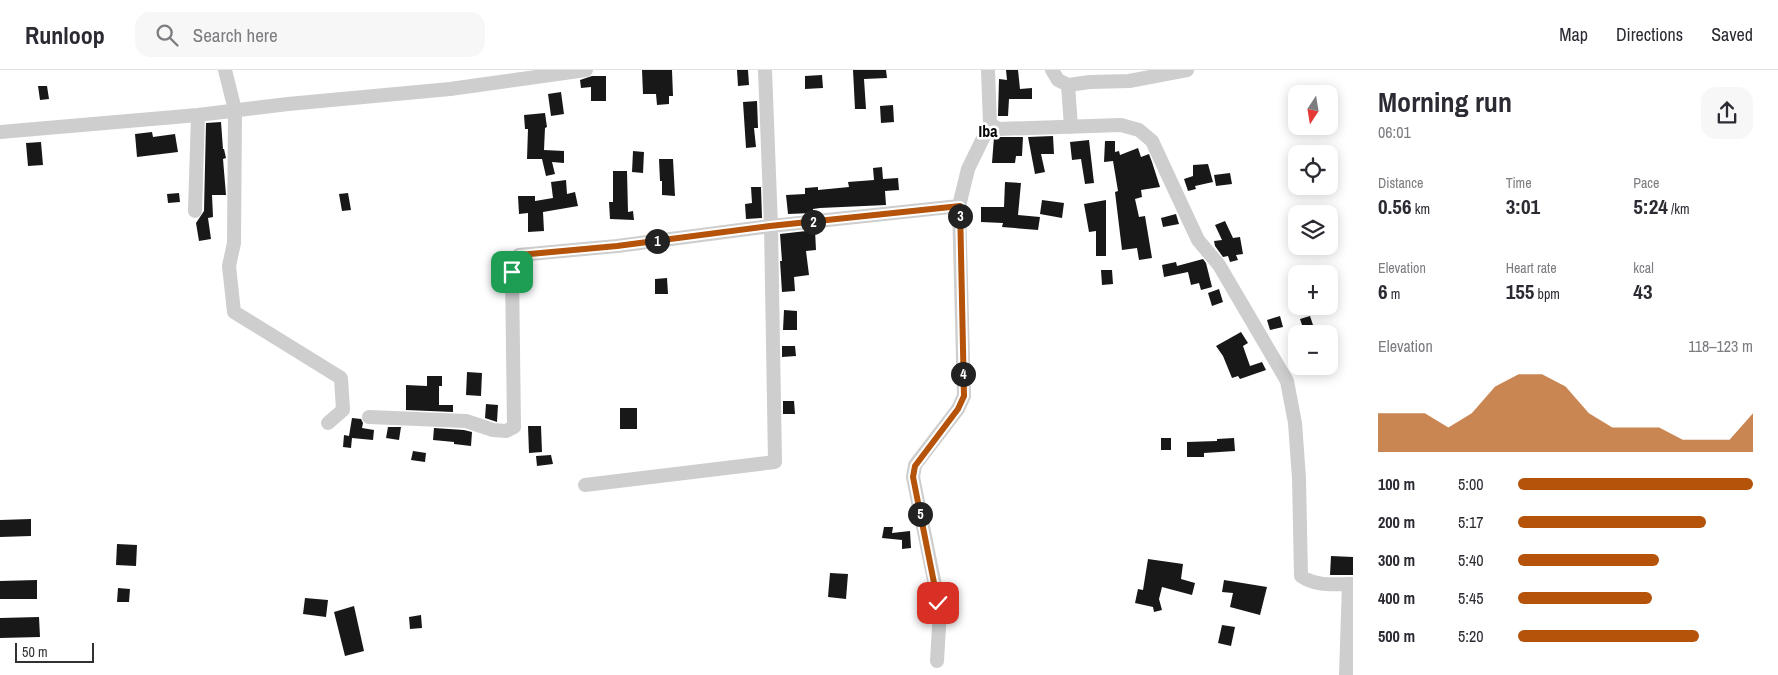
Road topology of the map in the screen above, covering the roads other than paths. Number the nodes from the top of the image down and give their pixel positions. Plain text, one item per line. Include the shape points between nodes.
1 (225, 70) edge
2 (586, 70) edge
3 (765, 70) edge
4 (988, 70) edge
5 (1052, 70) edge
6 (1187, 70) edge
7 (1173, 72) edge
8 (1129, 75) edge
9 (1090, 76) edge
10 (1068, 85) junction
11 (235, 110) junction
12 (198, 115) junction
13 (990, 124) junction
14 (1070, 127) junction
15 (0, 132) edge
16 (960, 206) junction
17 (194, 211) dead end
18 (770, 226) junction
19 (369, 417) dead end
20 (328, 423) dead end
21 (585, 485) dead end
22 (1351, 584) edge
23 (937, 661) dead end
24 (1346, 675) edge

1 - 11 street
2 - 11 street via 450,89
3 - 18 street
4 - 13 street
5 - 10 street via 1058,80
6 - 7 street
7 - 8 street
8 - 9 street
9 - 10 street
10 - 14 street
11 - 12 street
11 - 20 street via 234,243 229,266 234,312 341,378 343,410
12 - 15 street
12 - 17 street
13 - 14 street via 998,129
13 - 16 street via 968,169
14 - 22 street via 1121,125 1139,130 1152,141 1198,240 1219,265 1287,381 1295,422 1301,576 1310,582
16 - 18 street
16 - 23 street via 964,396 958,409 915,466 913,477 940,610
18 - 19 street via 519,255 512,272 514,427 499,431 466,421
18 - 21 street via 775,462
22 - 24 street

